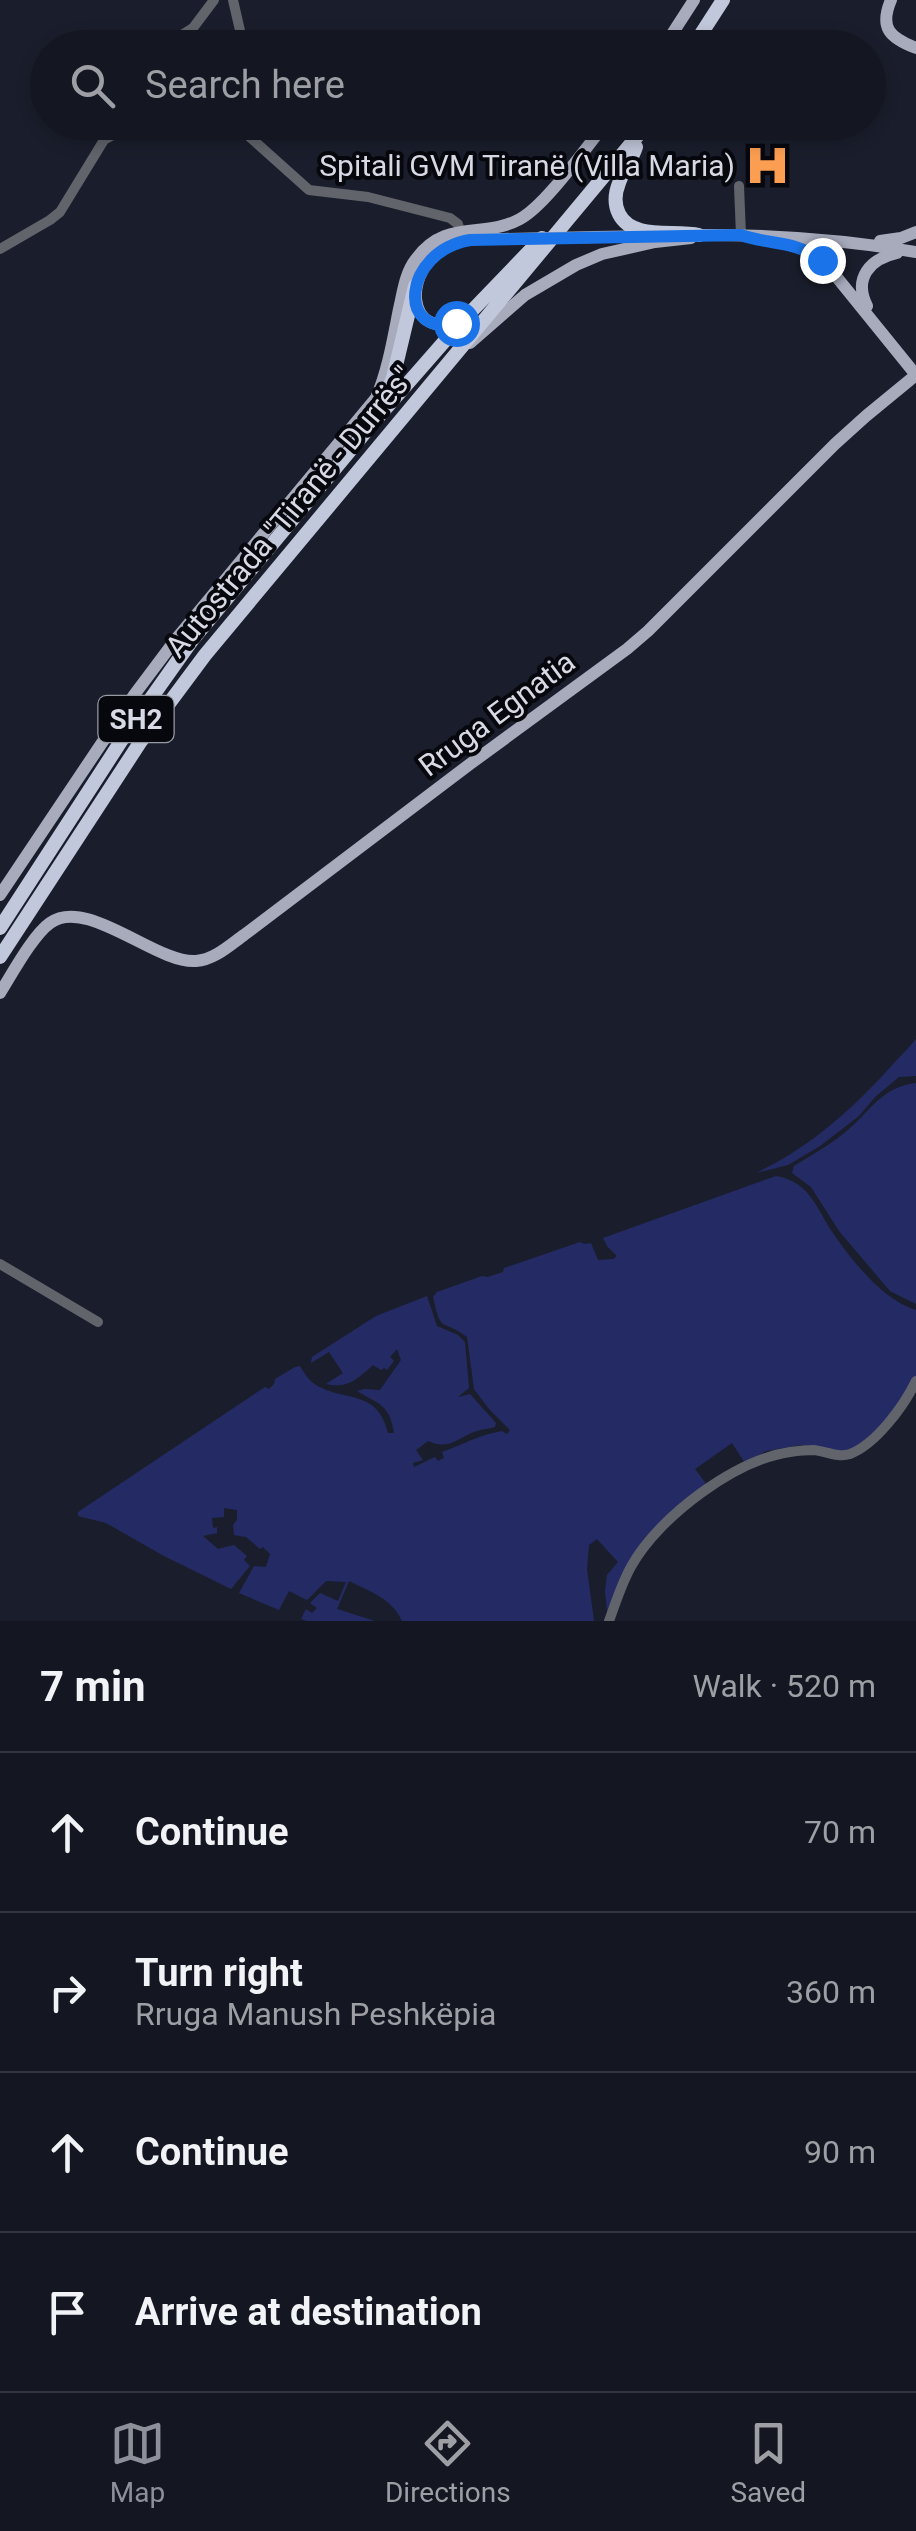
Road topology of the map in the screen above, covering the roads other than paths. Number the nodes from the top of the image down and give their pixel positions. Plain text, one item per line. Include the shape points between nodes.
1 (214, 0) edge
2 (232, 0) edge
3 (694, 0) edge
4 (723, 0) edge
5 (733, 0) edge
6 (891, 0) edge
7 (190, 30) edge
8 (240, 30) edge
9 (675, 30) edge
10 (704, 30) edge
11 (714, 30) edge
12 (916, 48) edge
13 (104, 140) edge
14 (253, 140) edge
15 (592, 140) edge
16 (630, 140) edge
17 (632, 140) edge
18 (637, 140) edge
19 (739, 186) dead end
20 (460, 230) junction
21 (916, 232) edge
22 (700, 235) junction
23 (741, 235) junction
24 (862, 243) junction
25 (0, 249) edge
26 (915, 252) edge
27 (415, 286) junction
28 (464, 319) junction
29 (460, 350) junction
30 (910, 358) edge
31 (916, 375) edge
32 (900, 388) junction
33 (380, 399) junction
34 (373, 423) junction
35 (0, 893) edge
36 (0, 928) edge
37 (0, 956) edge
38 (0, 992) edge
39 (0, 1264) edge
40 (98, 1322) dead end
41 (916, 1382) edge
42 (609, 1621) edge

1 - 7 street
2 - 8 street
3 - 9 main road
4 - 10 highway
5 - 11 highway
6 - 12 main road via 889,31
13 - 25 street via 60,212
14 - 20 street via 310,190 450,218
15 - 20 main road via 525,216 503,226
16 - 28 highway, Autostrada "Tiranë - Durrës" / SH2
17 - 29 highway, Autostrada "Tiranë - Durrës" / SH2
18 - 22 highway via 617,187 621,218 647,232
19 - 23 street
20 - 33 main road via 433,242 411,266
21 - 24 main road
22 - 23 main road
22 - 27 main road, bridge via 470,240 442,248
22 - 29 main road via 602,254 576,266 525,295
23 - 24 main road
23 - 30 main road via 792,244 822,260
24 - 26 main road
26 - 30 main road via 876,260 861,287 866,304
27 - 28 main road via 426,319 446,325
27 - 33 highway via 393,378
28 - 34 highway, Autostrada "Tiranë - Durrës" / SH2
29 - 37 highway, Autostrada "Tiranë - Durrës" / SH2 via 184,683
30 - 31 main road
30 - 32 main road
31 - 32 main road, Rruga Egnatia
32 - 38 main road, Rruga Egnatia via 627,649 212,956 188,961 80,916 54,920
33 - 34 highway
33 - 35 main road via 176,638
34 - 36 highway, Autostrada "Tiranë - Durrës" / SH2 via 194,639
39 - 40 street
41 - 42 street via 894,1417 853,1453 812,1450 756,1461 695,1498 646,1544

